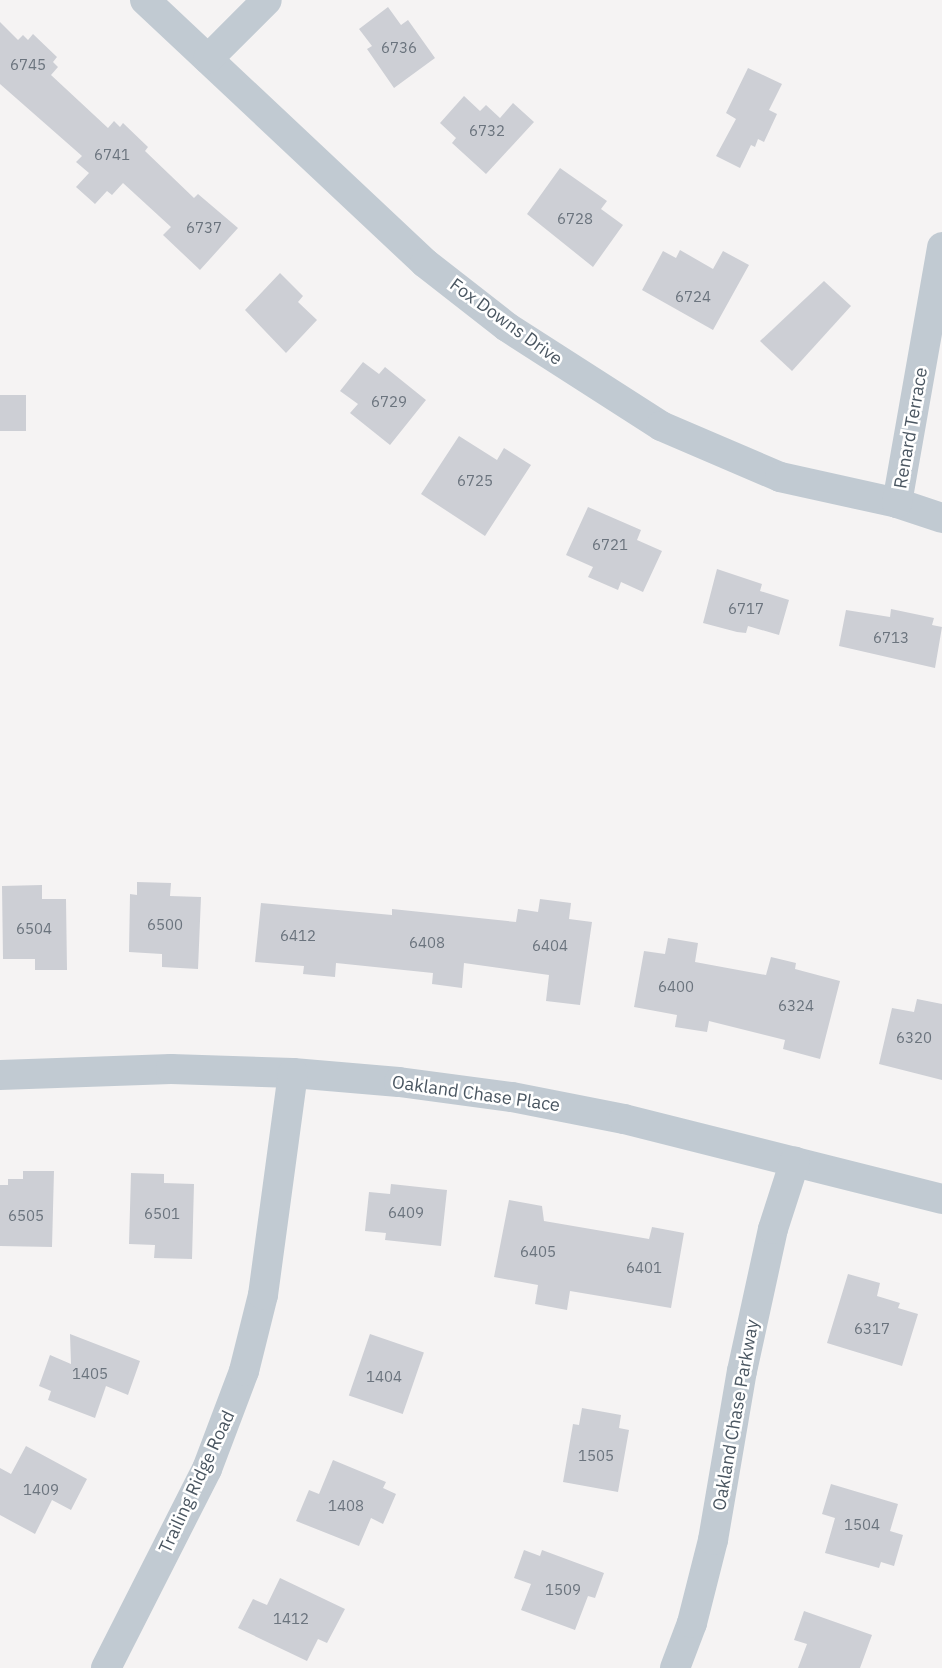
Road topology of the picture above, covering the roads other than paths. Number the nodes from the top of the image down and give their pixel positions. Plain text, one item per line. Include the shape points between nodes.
1 (145, 0) edge
2 (267, 0) edge
3 (208, 59) junction
4 (942, 247) edge
5 (897, 503) junction
6 (942, 518) edge
7 (293, 1073) junction
8 (0, 1075) edge
9 (795, 1161) junction
10 (942, 1199) edge
11 (106, 1668) edge
12 (675, 1668) edge

1 - 3 street, Fox Downs Drive
2 - 3 street
3 - 5 street, Fox Downs Drive via 425,263 507,327 555,358 661,426 780,477
4 - 5 street, Renard Terrace
5 - 6 street, Fox Downs Drive
7 - 8 street, Oakland Chase Place via 171,1069
7 - 9 street, Oakland Chase Place via 512,1097 624,1119
7 - 11 street, Trailing Ridge Road via 263,1295 244,1371 207,1469
9 - 10 street, Oakland Chase Place
9 - 12 street, Oakland Chase Parkway via 772,1229 742,1371 713,1540 692,1623

